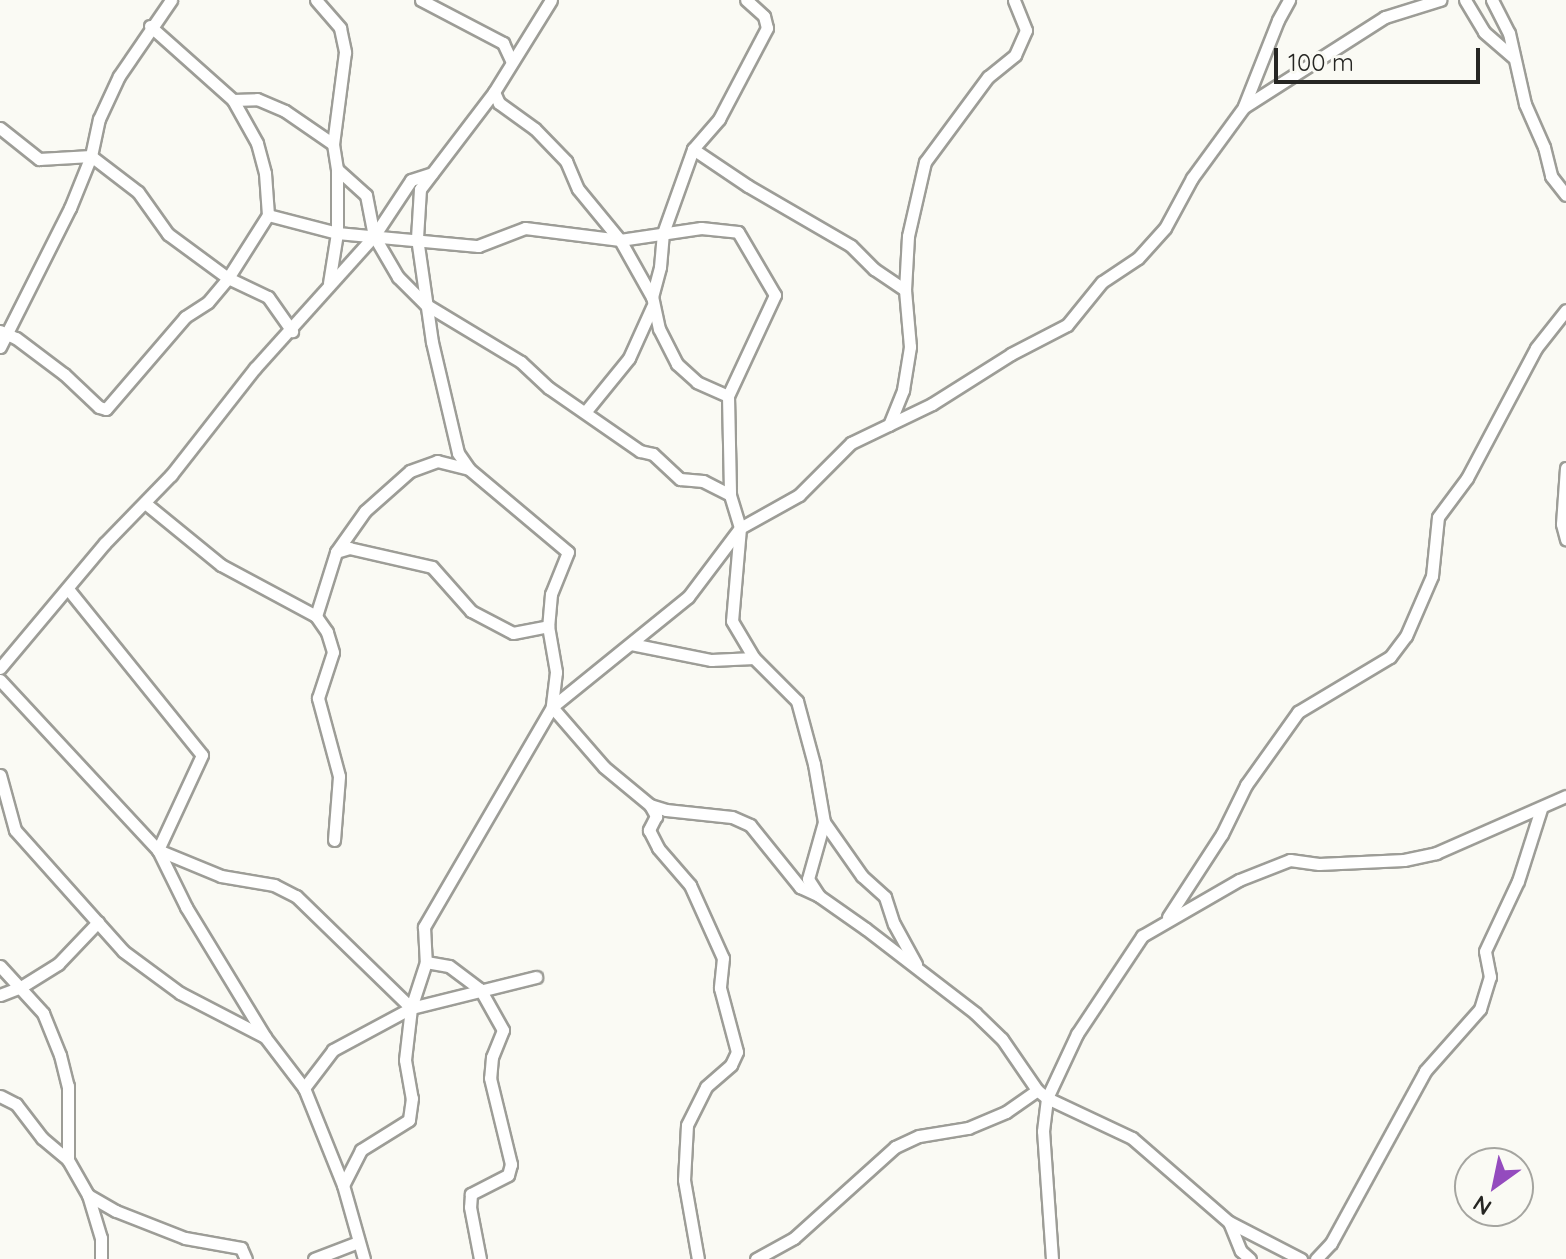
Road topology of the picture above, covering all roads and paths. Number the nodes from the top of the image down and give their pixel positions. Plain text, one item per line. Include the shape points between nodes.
1 (171, 0) edge
2 (316, 0) edge
3 (421, 0) edge
4 (551, 0) edge
5 (746, 0) edge
6 (1014, 0) edge
7 (1289, 0) edge
8 (1440, 0) edge
9 (1465, 0) edge
10 (1492, 0) edge
11 (441, 5) edge
12 (150, 26) junction
13 (1513, 57) junction
14 (512, 62) junction
15 (494, 92) junction
16 (233, 100) junction
17 (1244, 107) junction
18 (0, 128) edge
19 (333, 144) junction
20 (693, 149) junction
21 (91, 156) junction
22 (337, 169) junction
23 (432, 173) junction
24 (1566, 195) edge
25 (268, 215) junction
26 (337, 233) junction
27 (663, 233) junction
28 (374, 236) junction
29 (417, 238) junction
30 (620, 240) junction
31 (228, 278) junction
32 (329, 285) junction
33 (905, 290) junction
34 (652, 302) junction
35 (425, 304) junction
36 (1566, 310) edge
37 (292, 331) junction
38 (4, 333) edge
39 (0, 347) edge
40 (728, 396) junction
41 (586, 411) junction
42 (889, 425) junction
43 (1566, 468) edge
44 (469, 469) junction
45 (730, 495) junction
46 (145, 503) junction
47 (740, 528) junction
48 (1566, 539) edge
49 (336, 552) junction
50 (68, 589) junction
51 (316, 616) junction
52 (548, 626) junction
53 (631, 644) junction
54 (754, 658) junction
55 (0, 668) edge
56 (0, 680) edge
57 (552, 707) junction
58 (0, 775) edge
59 (1566, 796) edge
60 (650, 805) junction
61 (1541, 809) junction
62 (824, 822) junction
63 (334, 840) dead end
64 (158, 850) junction
65 (819, 896) junction
66 (98, 922) junction
67 (1163, 924) junction
68 (426, 962) junction
69 (0, 966) edge
70 (918, 968) junction
71 (536, 977) dead end
72 (21, 987) junction
73 (480, 989) junction
74 (0, 995) edge
75 (411, 1008) junction
76 (265, 1037) junction
77 (304, 1088) junction
78 (1037, 1090) junction
79 (0, 1096) edge
80 (1047, 1098) junction
81 (68, 1160) junction
82 (343, 1185) junction
83 (88, 1195) junction
84 (1229, 1222) junction
85 (358, 1242) junction
86 (697, 1256) edge
87 (101, 1259) edge
88 (246, 1259) edge
89 (314, 1259) edge
90 (364, 1259) edge
91 (480, 1259) edge
92 (684, 1259) edge
93 (756, 1259) edge
94 (1052, 1259) edge
95 (1250, 1259) edge
96 (1301, 1259) edge
97 (1316, 1259) edge

1 - 12 street
2 - 19 street via 340,28 345,52
3 - 11 street
4 - 14 street
5 - 20 street via 764,16 767,28 719,119
6 - 33 street via 1026,30 1015,55 988,77 925,162 908,236
7 - 17 street
8 - 17 street via 1385,17
9 - 13 street via 1484,32
10 - 13 street via 1509,33
11 - 14 street via 503,43
12 - 16 street
12 - 21 street via 99,119
13 - 24 street via 1551,176
14 - 15 street
15 - 23 street
15 - 30 street via 499,103 566,161 578,189
16 - 19 street via 257,99 285,111
16 - 25 street via 257,143
17 - 42 street via 1192,178 1165,228 1138,258 1102,282 1067,325
18 - 21 street via 39,159
19 - 22 street
20 - 27 street
20 - 33 street via 851,246
21 - 31 street via 138,192 168,234
21 - 38 street via 70,208
22 - 26 street
22 - 28 street via 366,195
23 - 28 street via 411,180
23 - 29 street via 420,189
25 - 26 street
25 - 31 street
26 - 28 street
26 - 32 street
27 - 30 street
27 - 34 street
27 - 40 street via 701,228 738,232 775,295
28 - 29 street
28 - 32 street
28 - 35 street via 398,277
29 - 30 street via 478,246 525,228
29 - 35 street
30 - 34 street
31 - 37 street via 268,297
31 - 38 street via 208,302 185,317 106,409
32 - 37 street
33 - 42 street via 910,347 903,390
34 - 40 street via 677,364 697,382
34 - 41 street via 629,358
35 - 41 street via 521,362
35 - 44 street via 444,402 458,453
36 - 67 street via 1536,348 1467,478 1438,517 1432,576 1406,636 1390,657 1298,712 1246,785 1222,834
37 - 46 street via 255,368
38 - 39 street
40 - 45 street
41 - 45 street via 640,451 653,454 680,479 703,481
42 - 47 street via 851,443 799,495
43 - 48 street
44 - 49 street via 437,461 410,471 365,511
44 - 52 street via 568,552 551,594
45 - 47 street
46 - 50 street
46 - 51 street via 221,565
47 - 53 street via 688,597
47 - 54 street via 732,621
49 - 51 street
49 - 52 street via 349,548 432,567 471,611 513,633
50 - 55 street
50 - 64 street via 202,755
51 - 63 street via 333,652 318,698 339,776
52 - 57 street via 556,672
53 - 54 street via 711,660
53 - 57 street
54 - 62 street via 797,701
56 - 64 street
57 - 60 street via 604,767
57 - 68 street via 424,927
58 - 66 street via 15,830
59 - 61 street
60 - 65 street via 732,817 750,825 800,887
60 - 86 street via 656,816 649,830 690,885 723,958 720,988 737,1052 731,1065 706,1087 687,1125 684,1180
61 - 67 street via 1436,853 1404,860 1290,860 1239,880
61 - 97 street via 1518,881 1485,951 1490,977 1480,1009 1425,1071 1331,1243
62 - 65 street via 808,879
62 - 70 street via 862,876 885,897
64 - 75 street via 221,876 274,885 296,896
64 - 76 street via 186,907
65 - 70 street
66 - 72 street via 58,964
66 - 76 street via 123,951 180,993
67 - 80 street via 1142,936 1129,952 1077,1034
68 - 73 street via 449,966
68 - 75 street
69 - 72 street
70 - 78 street via 1002,1039
71 - 73 street
72 - 74 street
72 - 81 street via 43,1013 60,1055 68,1086
73 - 75 street
73 - 91 street via 503,1030 490,1078 511,1164 508,1175 471,1194
75 - 77 street via 333,1050
75 - 82 street via 405,1060 412,1098 409,1120 361,1150
76 - 77 street
77 - 82 street
78 - 80 street
78 - 93 street via 1006,1112 968,1128 919,1136 895,1147 794,1238
79 - 81 street via 16,1104 42,1138
80 - 84 street via 1132,1138
80 - 94 street via 1043,1145
81 - 83 street
82 - 85 street
83 - 87 street via 101,1238
83 - 88 street via 185,1238 241,1248
84 - 95 street
84 - 96 street
85 - 89 street
85 - 90 street
86 - 92 street

